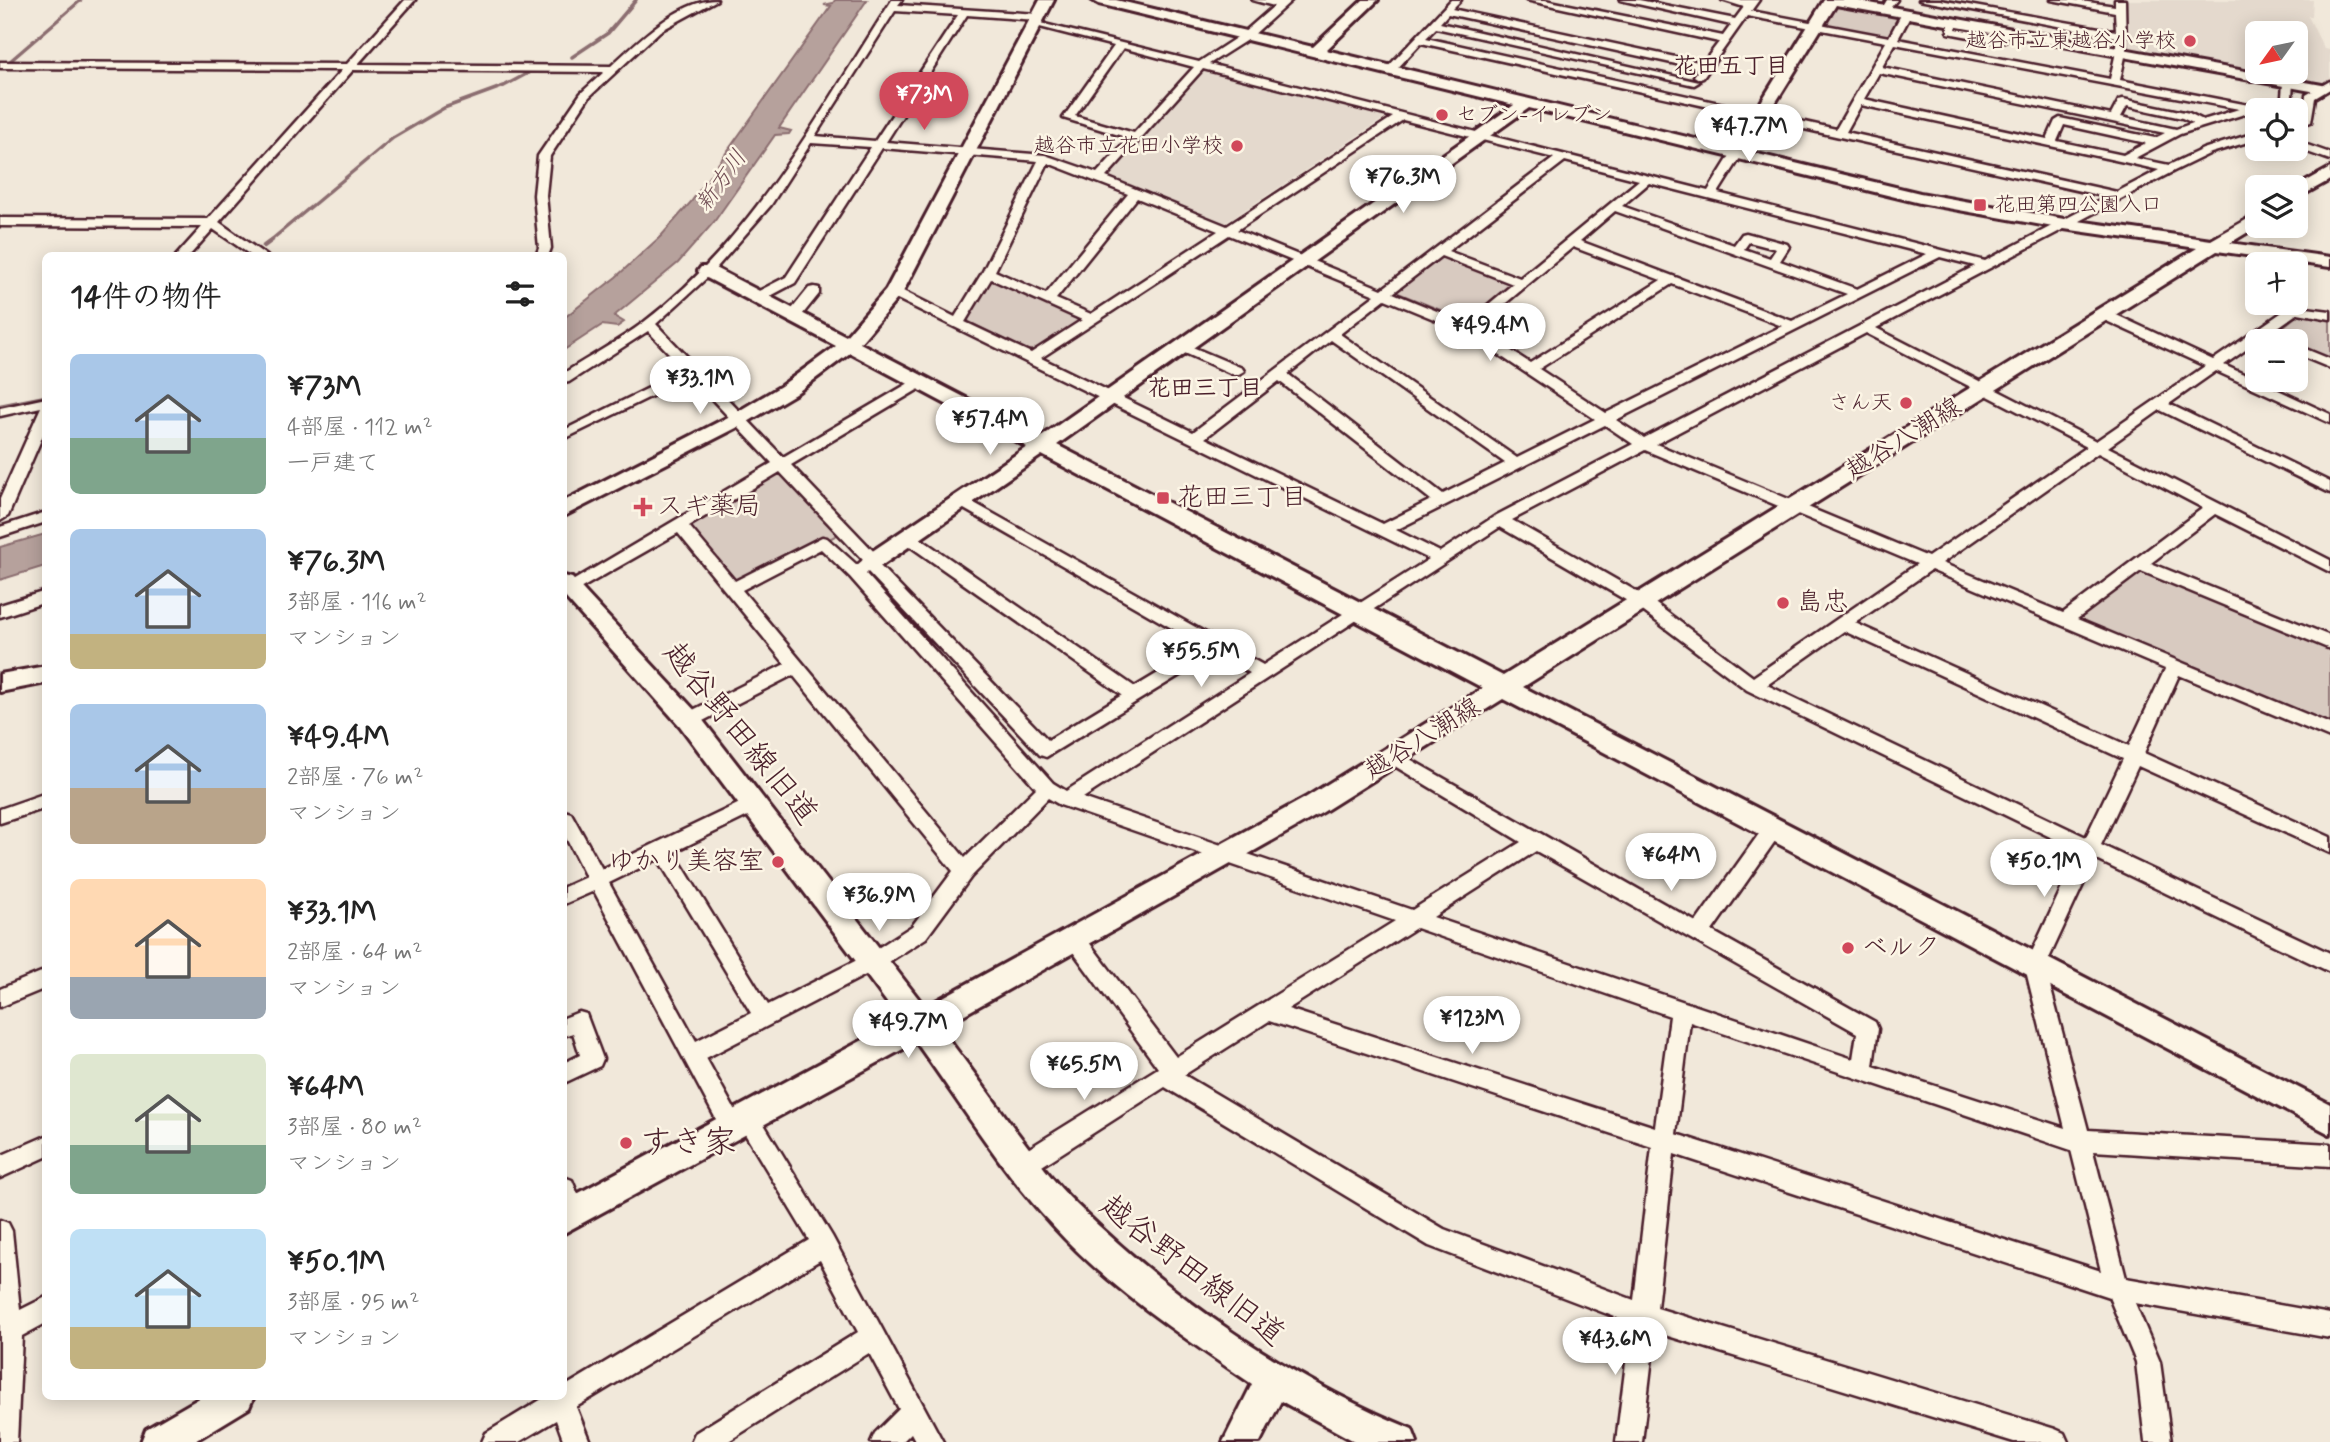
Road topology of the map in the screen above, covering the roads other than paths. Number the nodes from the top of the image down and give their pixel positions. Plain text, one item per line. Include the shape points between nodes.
1 (410, 0) edge
2 (712, 0) edge
3 (1047, 0) edge
4 (1099, 0) edge
5 (1257, 0) edge
6 (1371, 0) edge
7 (1457, 0) edge
8 (1531, 0) edge
9 (1625, 0) edge
10 (1727, 0) edge
11 (1832, 0) edge
12 (1924, 0) edge
13 (2056, 0) edge
14 (1284, 3) edge
15 (894, 4) edge
16 (1551, 4) junction
17 (1889, 5) edge
18 (2120, 5) edge
19 (1750, 6) edge
20 (1446, 11) junction
21 (964, 12) junction
22 (1543, 13) dead end
23 (1907, 13) junction
24 (2081, 16) dead end
25 (1037, 20) junction
26 (1738, 23) junction
27 (2120, 23) junction
28 (1433, 24) junction
29 (1817, 27) junction
30 (2120, 35) junction
31 (1246, 36) junction
32 (1575, 36) junction
33 (1419, 39) junction
34 (1725, 40) junction
35 (1891, 41) junction
36 (1121, 44) junction
37 (1316, 52) junction
38 (2121, 52) junction
39 (1564, 53) junction
40 (4, 65) edge
41 (1201, 65) junction
42 (354, 66) junction
43 (1705, 67) junction
44 (612, 69) junction
45 (1876, 69) junction
46 (1390, 70) junction
47 (2245, 75) edge
48 (1694, 82) junction
49 (2114, 83) junction
50 (2296, 84) edge
51 (2327, 88) edge
52 (1683, 98) junction
53 (1858, 101) junction
54 (2308, 102) edge
55 (1526, 103) junction
56 (2245, 107) edge
57 (2245, 112) edge
58 (1402, 116) junction
59 (1761, 116) junction
60 (2115, 119) junction
61 (2202, 124) junction
62 (2176, 132) junction
63 (1840, 134) junction
64 (1482, 136) junction
65 (1136, 137) junction
66 (808, 139) junction
67 (2245, 139) edge
68 (2157, 142) junction
69 (2051, 143) junction
70 (878, 145) junction
71 (2308, 149) edge
72 (967, 152) junction
73 (1736, 154) junction
74 (1563, 157) junction
75 (2330, 157) edge
76 (1045, 158) junction
77 (2124, 159) junction
78 (2170, 169) junction
79 (2330, 173) edge
80 (1099, 178) junction
81 (1647, 178) junction
82 (2308, 187) edge
83 (1135, 193) junction
84 (1711, 195) junction
85 (2118, 196) junction
86 (1614, 206) junction
87 (0, 222) edge
88 (212, 223) junction
89 (2064, 224) junction
90 (2245, 226) edge
91 (1226, 231) junction
92 (1571, 242) junction
93 (2215, 245) junction
94 (186, 252) edge
95 (255, 252) edge
96 (543, 252) edge
97 (1441, 252) junction
98 (2246, 252) edge
99 (1938, 253) junction
100 (2308, 261) edge
101 (1303, 262) junction
102 (2330, 262) edge
103 (1986, 265) junction
104 (707, 271) junction
105 (988, 273) junction
106 (1671, 279) junction
107 (1521, 283) junction
108 (814, 291) dead end
109 (894, 292) junction
110 (1857, 293) junction
111 (1384, 295) junction
112 (756, 298) junction
113 (1048, 300) junction
114 (2308, 310) edge
115 (2105, 315) junction
116 (2283, 315) edge
117 (2330, 315) edge
118 (793, 317) junction
119 (1091, 319) junction
120 (958, 323) junction
121 (649, 324) junction
122 (1792, 325) junction
123 (1866, 327) junction
124 (1468, 328) junction
125 (2266, 329) edge
126 (1331, 334) junction
127 (2245, 344) edge
128 (849, 345) junction
129 (1183, 347) junction
130 (2308, 354) edge
131 (1031, 359) junction
132 (2330, 364) edge
133 (2214, 366) junction
134 (1530, 369) junction
135 (693, 371) junction
136 (1237, 371) dead end
137 (1279, 374) junction
138 (567, 377) edge
139 (919, 383) junction
140 (1985, 389) junction
141 (1111, 397) junction
142 (42, 403) edge
143 (2159, 404) junction
144 (0, 412) edge
145 (42, 419) edge
146 (739, 419) junction
147 (1605, 419) junction
148 (2330, 419) edge
149 (567, 434) edge
150 (1195, 438) junction
151 (1643, 444) junction
152 (1042, 446) junction
153 (2098, 447) junction
154 (781, 464) junction
155 (1516, 464) junction
156 (2330, 488) edge
157 (1442, 501) junction
158 (962, 502) junction
159 (567, 504) edge
160 (1795, 507) junction
161 (2214, 507) junction
162 (0, 516) edge
163 (42, 518) edge
164 (1500, 520) junction
165 (679, 524) junction
166 (1384, 530) junction
167 (0, 532) edge
168 (909, 538) junction
169 (1440, 558) junction
170 (1930, 564) junction
171 (2139, 564) junction
172 (866, 566) junction
173 (2330, 567) edge
174 (567, 587) edge
175 (567, 589) edge
176 (732, 589) junction
177 (42, 597) edge
178 (1642, 601) junction
179 (0, 611) edge
180 (1357, 611) junction
181 (2065, 620) junction
182 (1846, 625) junction
183 (2330, 643) edge
184 (1214, 646) junction
185 (796, 666) junction
186 (2175, 666) junction
187 (1262, 672) junction
188 (42, 675) edge
189 (0, 683) edge
190 (1753, 687) junction
191 (1503, 688) junction
192 (1134, 695) junction
193 (689, 720) junction
194 (2330, 731) edge
195 (2132, 755) junction
196 (1394, 757) junction
197 (1047, 788) junction
198 (1066, 800) junction
199 (42, 801) edge
200 (753, 805) junction
201 (0, 816) edge
202 (567, 824) edge
203 (1773, 829) junction
204 (1536, 842) junction
205 (2330, 845) edge
206 (2090, 847) junction
207 (662, 849) junction
208 (1227, 856) junction
209 (964, 871) junction
210 (597, 880) junction
211 (567, 895) edge
212 (1412, 919) junction
213 (1700, 932) junction
214 (1075, 939) junction
215 (874, 961) junction
216 (2330, 962) edge
217 (2035, 967) junction
218 (42, 981) edge
219 (0, 998) edge
220 (1681, 1011) junction
221 (1268, 1012) junction
222 (764, 1016) junction
223 (919, 1025) junction
224 (567, 1026) edge
225 (692, 1054) junction
226 (567, 1072) edge
227 (1862, 1072) junction
228 (1171, 1074) junction
229 (2330, 1121) edge
230 (740, 1123) junction
231 (1662, 1140) junction
232 (2080, 1140) junction
233 (42, 1148) edge
234 (2330, 1155) edge
235 (1023, 1165) junction
236 (0, 1167) edge
237 (567, 1206) edge
238 (0, 1231) edge
239 (824, 1244) junction
240 (2117, 1288) junction
241 (42, 1311) edge
242 (1646, 1317) junction
243 (2330, 1326) edge
244 (5, 1331) edge
245 (873, 1336) junction
246 (1274, 1378) junction
247 (567, 1399) edge
248 (230, 1400) edge
249 (565, 1400) edge
250 (562, 1402) junction
251 (914, 1412) junction
252 (4, 1442) edge
253 (159, 1442) edge
254 (495, 1442) edge
255 (577, 1442) edge
256 (704, 1442) edge
257 (884, 1442) edge
258 (930, 1442) edge
259 (1241, 1442) edge
260 (1399, 1442) edge
261 (1629, 1442) edge
262 (2055, 1442) edge
263 (2158, 1442) edge

1 - 42 street
2 - 44 street via 657,29
3 - 25 street
4 - 31 street
5 - 14 street
6 - 37 street
7 - 20 street
8 - 16 street
9 - 26 street
10 - 19 street
11 - 17 street
11 - 29 street
12 - 30 street
13 - 18 street
14 - 31 street
15 - 21 street
15 - 66 street
16 - 22 street
16 - 34 street via 1634,27
17 - 23 street
18 - 27 street
19 - 26 street
19 - 29 street
20 - 28 street
20 - 32 street
21 - 25 street
21 - 70 street
23 - 35 street
23 - 38 street
24 - 27 street
25 - 36 street
25 - 72 street
26 - 34 street
27 - 30 street
28 - 33 street
28 - 39 street
29 - 35 street
29 - 59 street
30 - 38 street
31 - 37 street
31 - 41 street
32 - 39 street
32 - 43 street
33 - 46 street
33 - 52 street
34 - 43 street
35 - 45 street
35 - 49 street
36 - 41 street
36 - 65 street via 1068,117
37 - 46 street
38 - 47 street
38 - 49 street
39 - 48 street
40 - 42 street
41 - 58 street
41 - 65 street
42 - 44 street
42 - 88 street
43 - 48 street
44 - 96 street via 585,95 544,156 540,195
45 - 53 street
45 - 60 street
46 - 55 street
48 - 52 street
49 - 56 street
50 - 51 street
51 - 54 street
52 - 59 street
53 - 63 street
53 - 69 street
55 - 64 street
55 - 73 street
57 - 61 street
58 - 64 street
58 - 91 street
59 - 63 street
59 - 73 street
60 - 61 street via 2123,102 2185,115
60 - 62 street
61 - 62 street
62 - 68 street
63 - 85 street
64 - 74 street
64 - 101 street
65 - 80 street
66 - 70 street
66 - 104 street via 767,204
67 - 78 street
68 - 69 street via 2060,121
68 - 77 street
69 - 77 street
70 - 72 street
70 - 112 street via 791,279
71 - 75 street
72 - 76 street
72 - 109 street
73 - 84 street
73 - 89 street via 1930,200
74 - 81 street
74 - 97 street
76 - 80 street
76 - 105 street
77 - 78 street
78 - 85 street
79 - 82 street
80 - 83 street
81 - 84 street
81 - 86 street
83 - 91 street
83 - 113 street
84 - 99 street
85 - 89 street
86 - 92 street
86 - 110 street
87 - 88 street
88 - 94 street
88 - 95 street
89 - 93 street
89 - 103 street
90 - 93 street, 越谷八潮線
91 - 101 street
91 - 119 street
92 - 106 street
92 - 107 street
93 - 98 street
93 - 115 street, 越谷八潮線
97 - 107 street
97 - 111 street
99 - 103 street
99 - 110 street
100 - 102 street
101 - 111 street
101 - 129 street
103 - 123 street
104 - 112 street
104 - 121 street
105 - 113 street
105 - 120 street
106 - 122 street
106 - 134 street
107 - 124 street
108 - 118 street
109 - 120 street
109 - 128 street
110 - 122 street
111 - 124 street
111 - 126 street
112 - 118 street
113 - 119 street
114 - 117 street
115 - 133 street
115 - 140 street, 越谷八潮線
116 - 125 street
118 - 128 street
119 - 131 street
120 - 131 street
121 - 135 street
121 - 138 street
122 - 147 street
123 - 140 street
123 - 151 street
124 - 134 street
126 - 137 street
126 - 155 street
127 - 133 street
128 - 139 street
128 - 146 street
129 - 136 street
129 - 141 street
130 - 132 street
131 - 141 street
133 - 143 street
133 - 148 street
134 - 147 street
135 - 146 street
135 - 149 street
137 - 150 street
137 - 157 street
139 - 152 street
139 - 154 street
140 - 153 street
140 - 160 street, 越谷八潮線
141 - 150 street
141 - 152 street
142 - 144 street
143 - 153 street
143 - 156 street
145 - 162 street
146 - 154 street
146 - 159 street
147 - 151 street
147 - 155 street
150 - 166 street
151 - 160 street
151 - 164 street
152 - 158 street
152 - 180 street
153 - 161 street
153 - 170 street
154 - 165 street
154 - 172 street
155 - 157 street
157 - 166 street
158 - 168 street
158 - 184 street
160 - 170 street
160 - 178 street, 越谷八潮線
161 - 171 street
161 - 173 street
163 - 167 street
164 - 169 street
164 - 178 street
165 - 174 street
165 - 176 street
166 - 169 street
168 - 172 street
168 - 192 street
169 - 180 street
170 - 181 street
170 - 182 street
171 - 181 street
171 - 183 street
172 - 176 street via 822,542
172 - 192 street via 1046,750
172 - 197 street
175 - 193 street, 越谷野田線旧道
176 - 185 street
177 - 179 street
178 - 190 street
178 - 191 street, 越谷八潮線
180 - 187 street
180 - 191 street
181 - 186 street
182 - 190 street
182 - 195 street
184 - 187 street
184 - 192 street
185 - 193 street
185 - 209 street
186 - 194 street
186 - 195 street
187 - 198 street
188 - 189 street
190 - 206 street
191 - 196 street, 越谷八潮線
191 - 203 street
193 - 200 street, 越谷野田線旧道
195 - 205 street
195 - 206 street
196 - 204 street
196 - 208 street, 越谷八潮線
197 - 198 street
197 - 209 street
198 - 208 street
199 - 201 street
200 - 207 street
200 - 215 street, 越谷野田線旧道
202 - 210 street
203 - 213 street
203 - 217 street
204 - 212 street
204 - 213 street
206 - 216 street
206 - 217 street
207 - 210 street
207 - 222 street
208 - 212 street
208 - 214 street, 越谷八潮線
209 - 215 street via 919,932
210 - 211 street
210 - 225 street
212 - 220 street
212 - 221 street
213 - 227 street via 1868,1029
214 - 223 street, 越谷八潮線
214 - 228 street
215 - 222 street
215 - 223 street, 越谷野田線旧道
217 - 229 street
217 - 232 street
218 - 219 street
220 - 227 street
220 - 231 street
221 - 228 street
221 - 231 street
222 - 225 street
223 - 230 street, 越谷八潮線
223 - 235 street, 越谷野田線旧道
224 - 226 street via 579,1021 592,1059
225 - 230 street
227 - 232 street
228 - 235 street
228 - 242 street via 1437,1238
230 - 237 street, 越谷八潮線
230 - 239 street
231 - 240 street
231 - 242 street
232 - 234 street
232 - 240 street
233 - 236 street
235 - 246 street, 越谷野田線旧道 via 1064,1215 1131,1275
238 - 244 street
239 - 245 street
239 - 247 street
240 - 243 street
240 - 263 street via 2148,1362
241 - 244 street
242 - 261 street
242 - 262 street
244 - 252 street
245 - 251 street
245 - 256 street
246 - 259 street
246 - 260 street, 越谷野田線旧道 via 1355,1424
248 - 253 street
249 - 250 street
250 - 254 street
250 - 255 street
251 - 257 street
251 - 258 street

